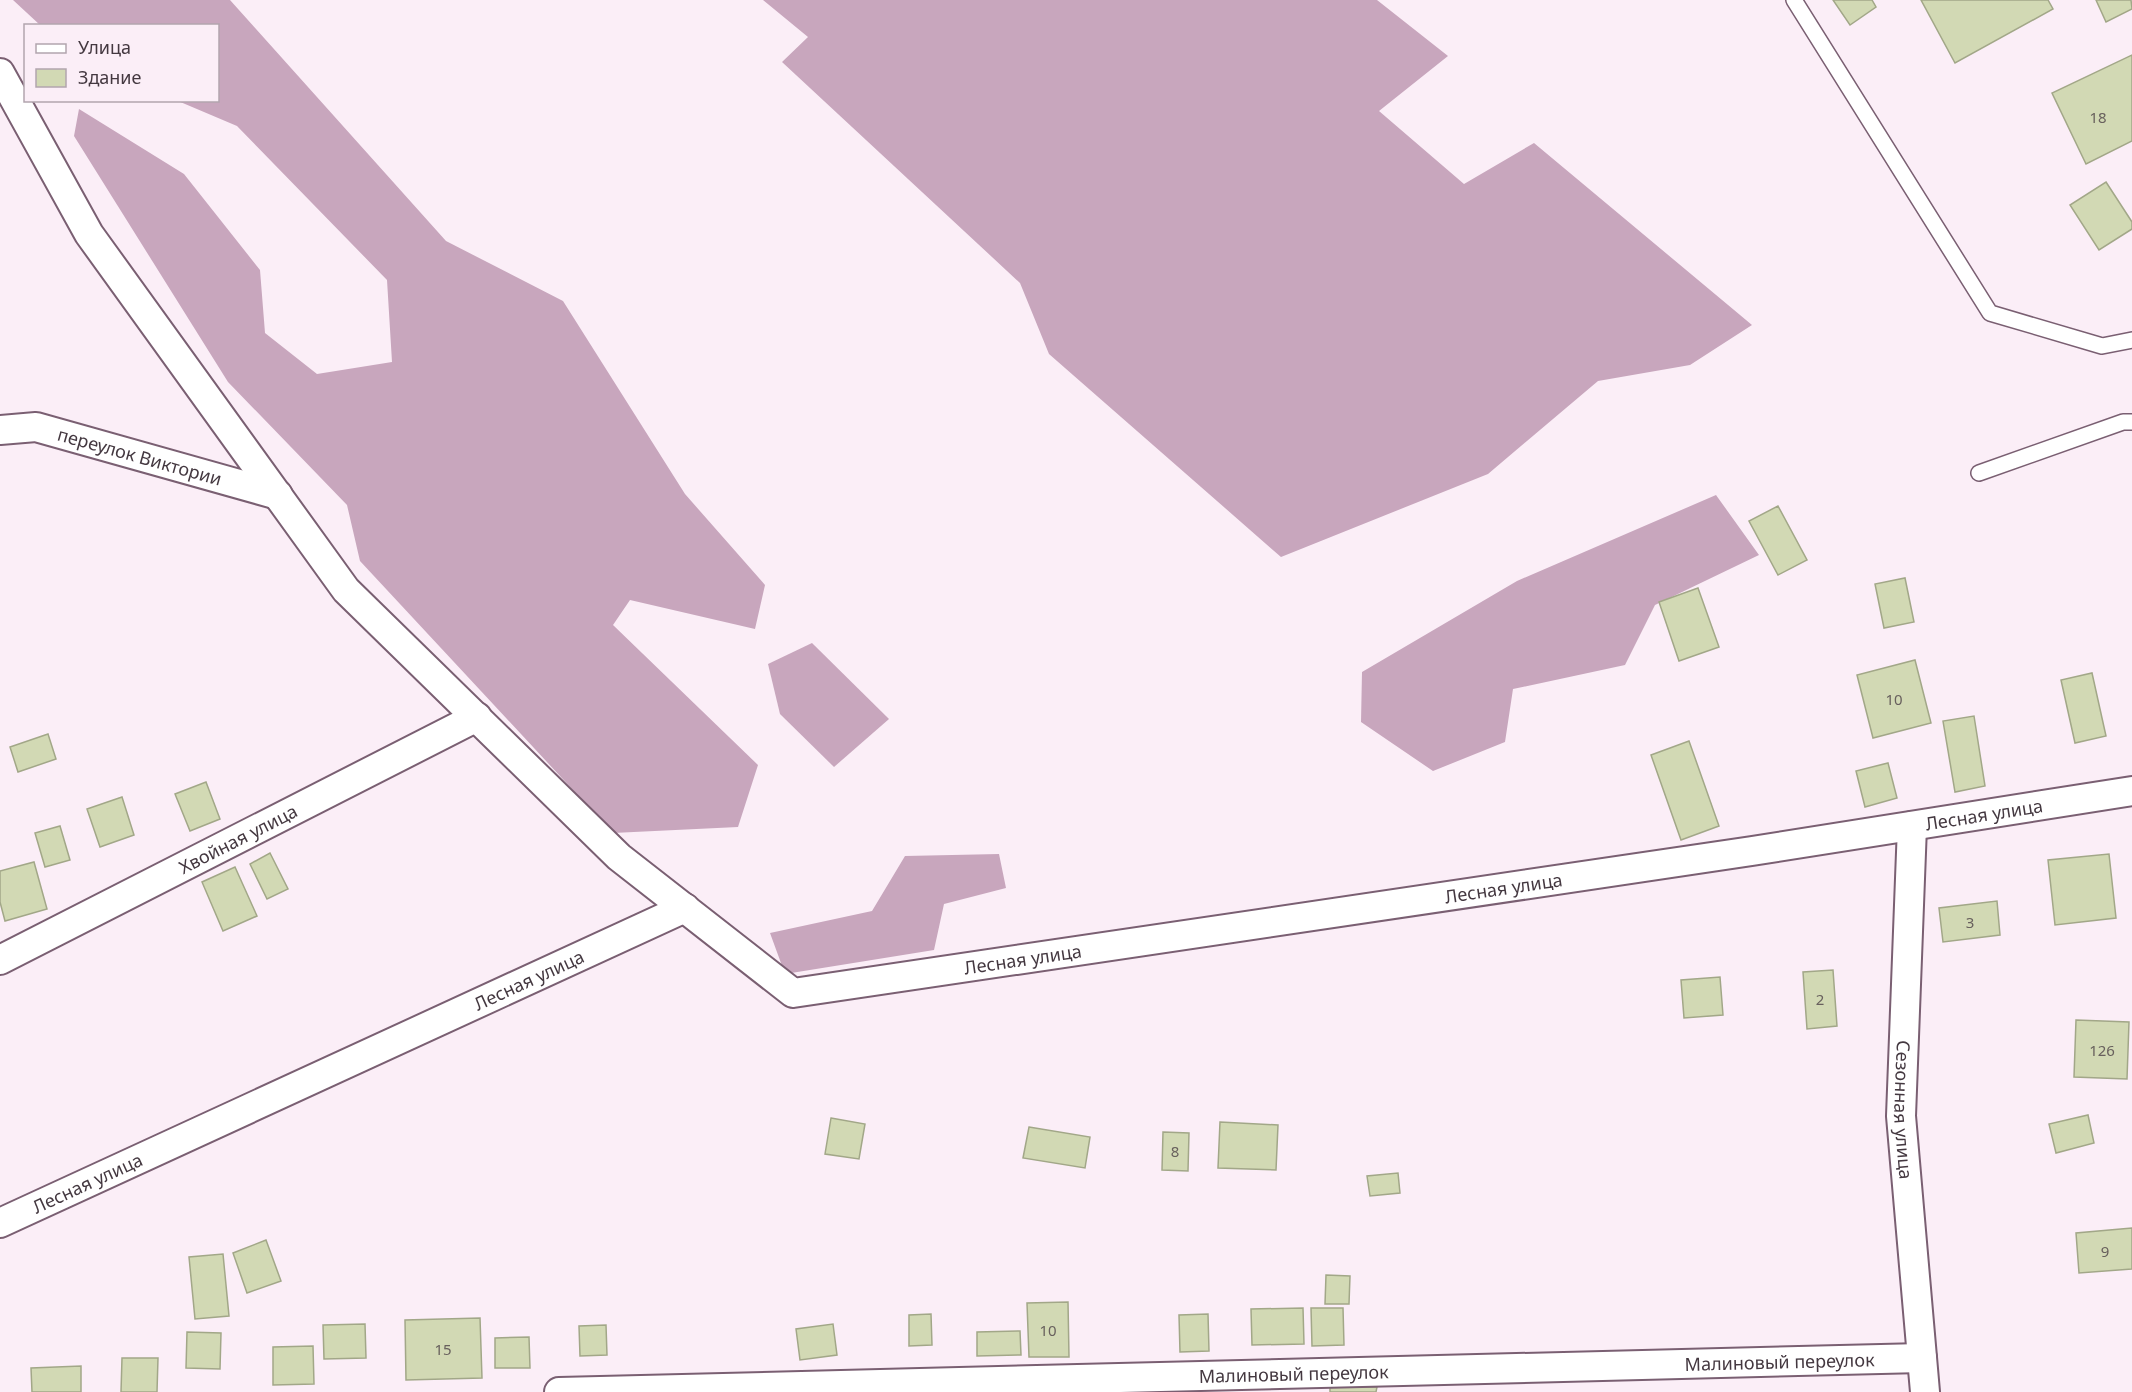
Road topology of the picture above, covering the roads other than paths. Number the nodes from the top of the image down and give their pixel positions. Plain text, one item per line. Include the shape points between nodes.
1 (1794, 0) edge
2 (0, 73) edge
3 (2132, 340) edge
4 (2132, 422) edge
5 (0, 430) edge
6 (1979, 473) dead end
7 (278, 495) junction
8 (477, 717) junction
9 (2132, 791) edge
10 (1912, 826) junction
11 (684, 908) junction
12 (0, 960) edge
13 (0, 1223) edge
14 (1922, 1358) junction
15 (559, 1392) edge
16 (1925, 1392) edge

1 - 3 lane via 1990,313 2102,346
2 - 7 street via 89,234
4 - 6 lane
5 - 7 street, переулок Виктории via 36,428
7 - 8 street via 346,590
8 - 11 street via 620,857
8 - 12 street, Хвойная улица
9 - 10 street, Лесная улица
10 - 11 street, Лесная улица via 793,993
10 - 14 street, Сезонная улица via 1901,1116
11 - 13 street, Лесная улица
14 - 15 street, Малиновый переулок
14 - 16 street, Сезонная улица

